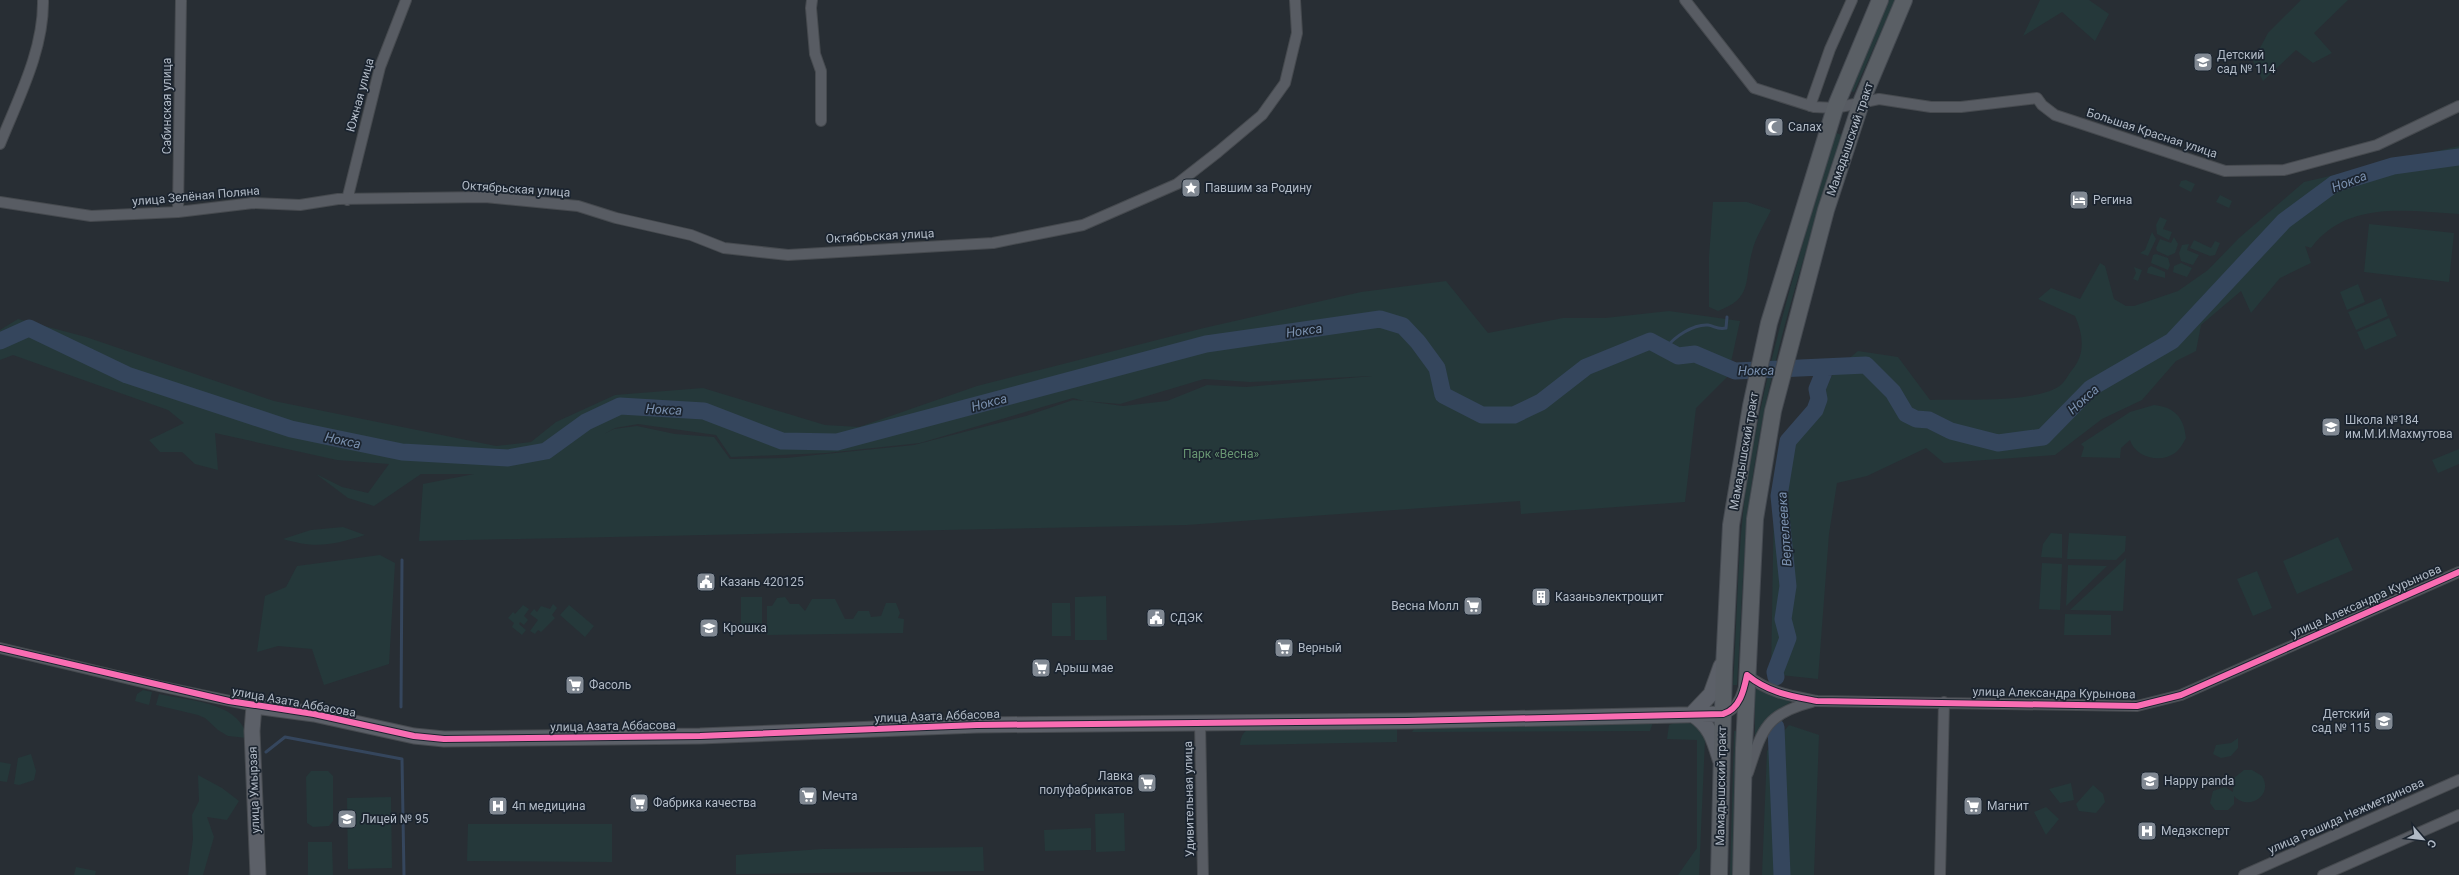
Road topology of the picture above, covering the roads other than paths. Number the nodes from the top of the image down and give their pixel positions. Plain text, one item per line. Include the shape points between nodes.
1 (43, 0) edge
2 (180, 0) edge
3 (406, 0) edge
4 (812, 0) edge
5 (1296, 0) edge
6 (1685, 0) edge
7 (1852, 0) edge
8 (1880, 0) edge
9 (1904, 0) edge
10 (1862, 100) junction
11 (1810, 106) junction
12 (2459, 106) edge
13 (1834, 108) junction
14 (821, 121) dead end
15 (0, 144) edge
16 (347, 200) junction
17 (0, 202) edge
18 (178, 212) junction
19 (2459, 572) edge
20 (1725, 646) junction
21 (0, 648) edge
22 (1747, 675) junction
23 (1817, 701) junction
24 (1944, 702) junction
25 (254, 706) junction
26 (1692, 714) junction
27 (1723, 714) junction
28 (1200, 723) junction
29 (1722, 766) junction
30 (2459, 780) edge
31 (1743, 788) junction
32 (2459, 815) edge
33 (258, 875) edge
34 (1203, 875) edge
35 (1719, 875) edge
36 (1741, 875) edge
37 (1940, 875) edge
38 (2244, 875) edge
39 (2323, 875) edge

1 - 15 street via 32,62
2 - 18 street, Сабинская улица
3 - 16 street, Южная улица via 380,66
4 - 14 street via 815,54 822,71
5 - 16 street, Октябрьская улица via 1297,33 1286,83 1262,115 1177,184 1083,225 994,243 788,255 724,248 691,235 616,218 578,206 486,197
6 - 11 street via 1754,88
7 - 11 street via 1830,49
8 - 13 main road, Мамадышский тракт
9 - 10 main road, Мамадышский тракт
10 - 12 street, Большая Красная улица via 1879,99 1931,107 1961,107 2037,98 2055,115 2225,171 2284,170 2377,145
10 - 13 street, Большая Красная улица
10 - 22 main road, Мамадышский тракт via 1826,210 1773,411 1756,519
11 - 13 street
13 - 20 main road, Мамадышский тракт via 1769,323 1751,406 1731,525
16 - 18 street, улица Зелёная Поляна via 300,205 253,203
17 - 18 street, улица Зелёная Поляна via 91,216
19 - 24 street, улица Александра Курынова via 2160,702 2137,706
20 - 26 street via 1717,683 1711,694
20 - 27 main road, Мамадышский тракт
21 - 25 street, улица Азата Аббасова
22 - 23 street, улица Александра Курынова via 1766,689
22 - 27 street via 1736,705
22 - 31 main road, Мамадышский тракт
23 - 24 street, улица Александра Курынова
23 - 31 street, улица Александра Курынова via 1789,709 1770,722 1762,733
24 - 37 street
25 - 28 street, улица Азата Аббасова via 314,714 414,736 444,739 700,736 977,725
25 - 33 street, улица Умырзая via 252,731
26 - 27 street, улица Азата Аббасова
26 - 28 street, улица Азата Аббасова
26 - 29 street via 1702,720 1711,731
27 - 29 main road, Мамадышский тракт
28 - 34 street, Удивительная улица
29 - 35 main road, Мамадышский тракт
30 - 38 street, улица Рашида Нежметдинова
31 - 36 main road, Мамадышский тракт
32 - 39 street

